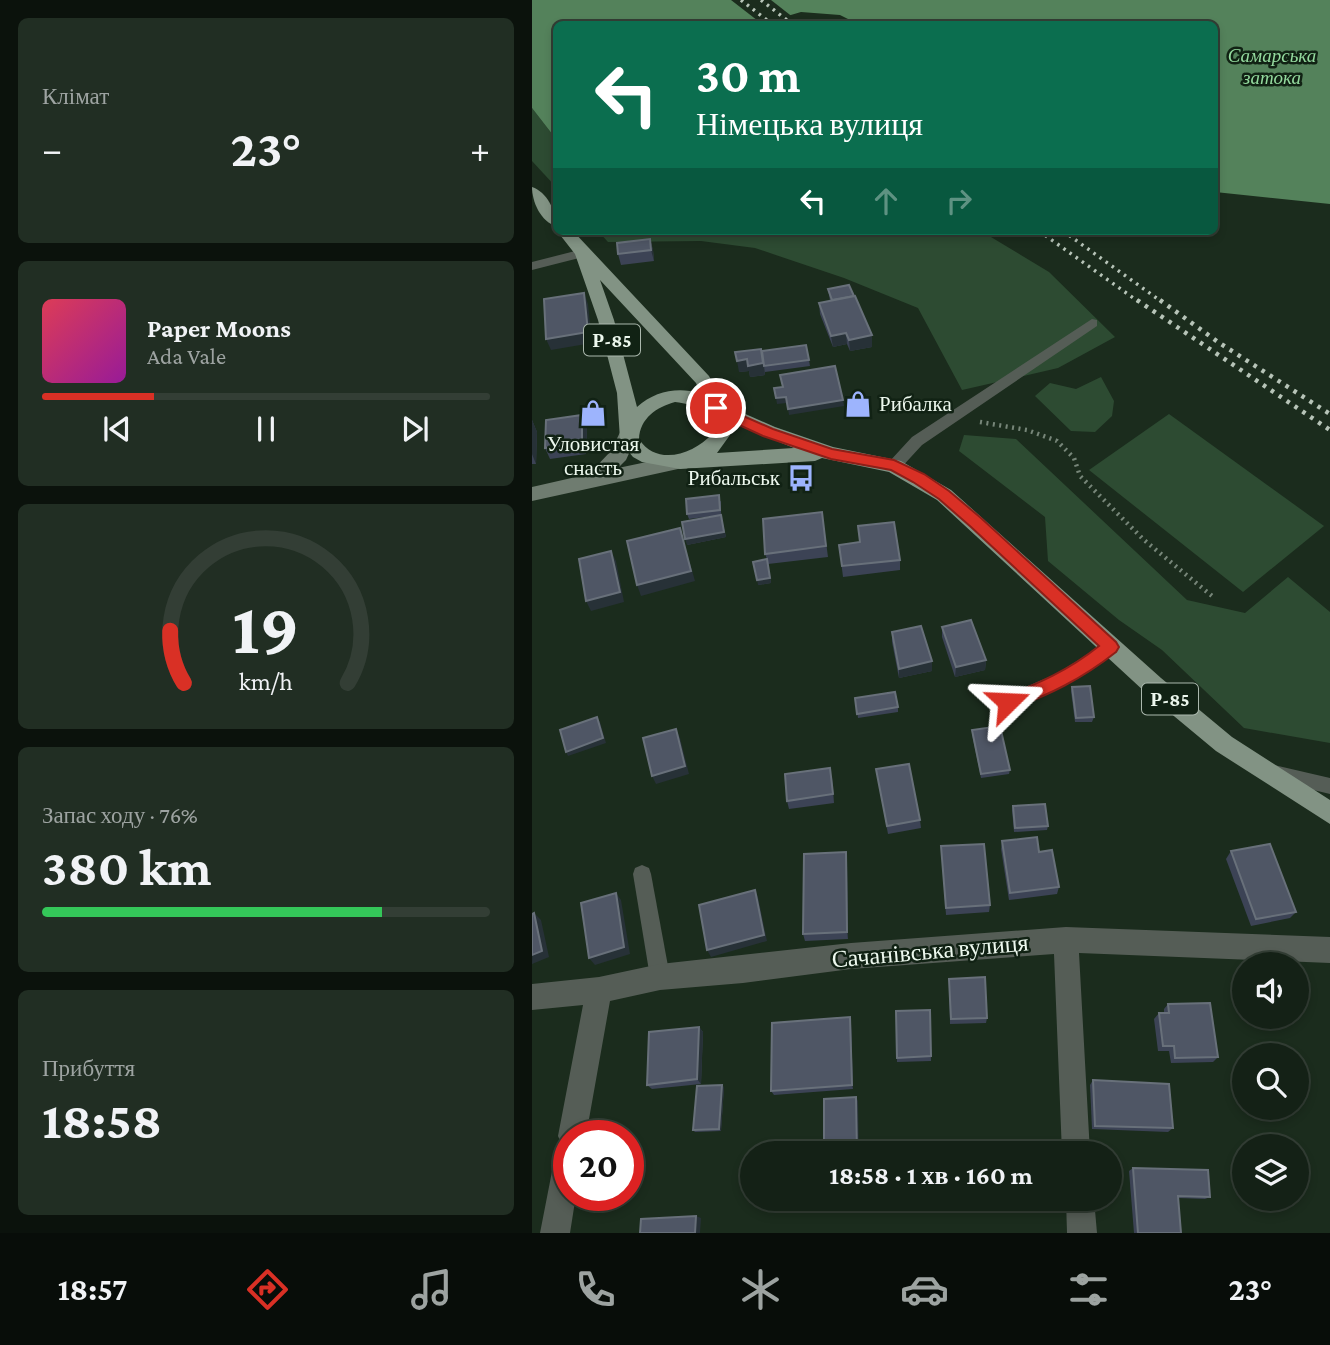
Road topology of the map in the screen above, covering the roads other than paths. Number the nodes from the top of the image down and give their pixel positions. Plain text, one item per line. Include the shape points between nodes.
1 (532, 192) edge
2 (553, 217) edge
3 (568, 235) edge
4 (583, 253) junction
5 (532, 266) edge
6 (1092, 323) dead end
7 (716, 408) junction
8 (631, 429) junction
9 (831, 454) junction
10 (680, 462) junction
11 (894, 466) junction
12 (595, 480) junction
13 (532, 494) edge
14 (1111, 647) junction
15 (1008, 702) dead end
16 (1262, 770) junction
17 (1330, 786) edge
18 (1330, 813) edge
19 (642, 874) dead end
20 (1066, 940) junction
21 (1330, 950) edge
22 (660, 977) junction
23 (599, 990) junction
24 (532, 997) edge
25 (575, 1120) edge
26 (1075, 1141) edge
27 (559, 1211) edge
28 (1081, 1211) edge
29 (555, 1233) edge
30 (1082, 1233) edge

1 - 2 main road
3 - 4 main road, Р-85
4 - 5 lane
4 - 7 main road via 694,370
4 - 8 main road, Р-85 via 617,357
6 - 11 lane via 917,441
7 - 8 main road, Р-85 via 695,398 667,398 643,410
7 - 9 main road, Р-85
7 - 10 main road via 723,429 718,440 695,458
8 - 10 main road, Р-85 via 631,439 643,455
8 - 12 main road via 619,455
9 - 10 main road
9 - 11 main road, Р-85
10 - 12 main road
11 - 14 main road, Р-85 via 944,495
12 - 13 main road
14 - 15 lane via 1057,684
14 - 16 main road, Р-85 via 1224,744
16 - 17 lane
16 - 18 main road, Р-85
19 - 22 lane
20 - 21 street, Сачанівська вулиця
20 - 22 street, Сачанівська вулиця via 851,956
20 - 26 street
22 - 23 street, Сачанівська вулиця
23 - 24 street, Сачанівська вулиця
23 - 25 street
27 - 29 street
28 - 30 street

